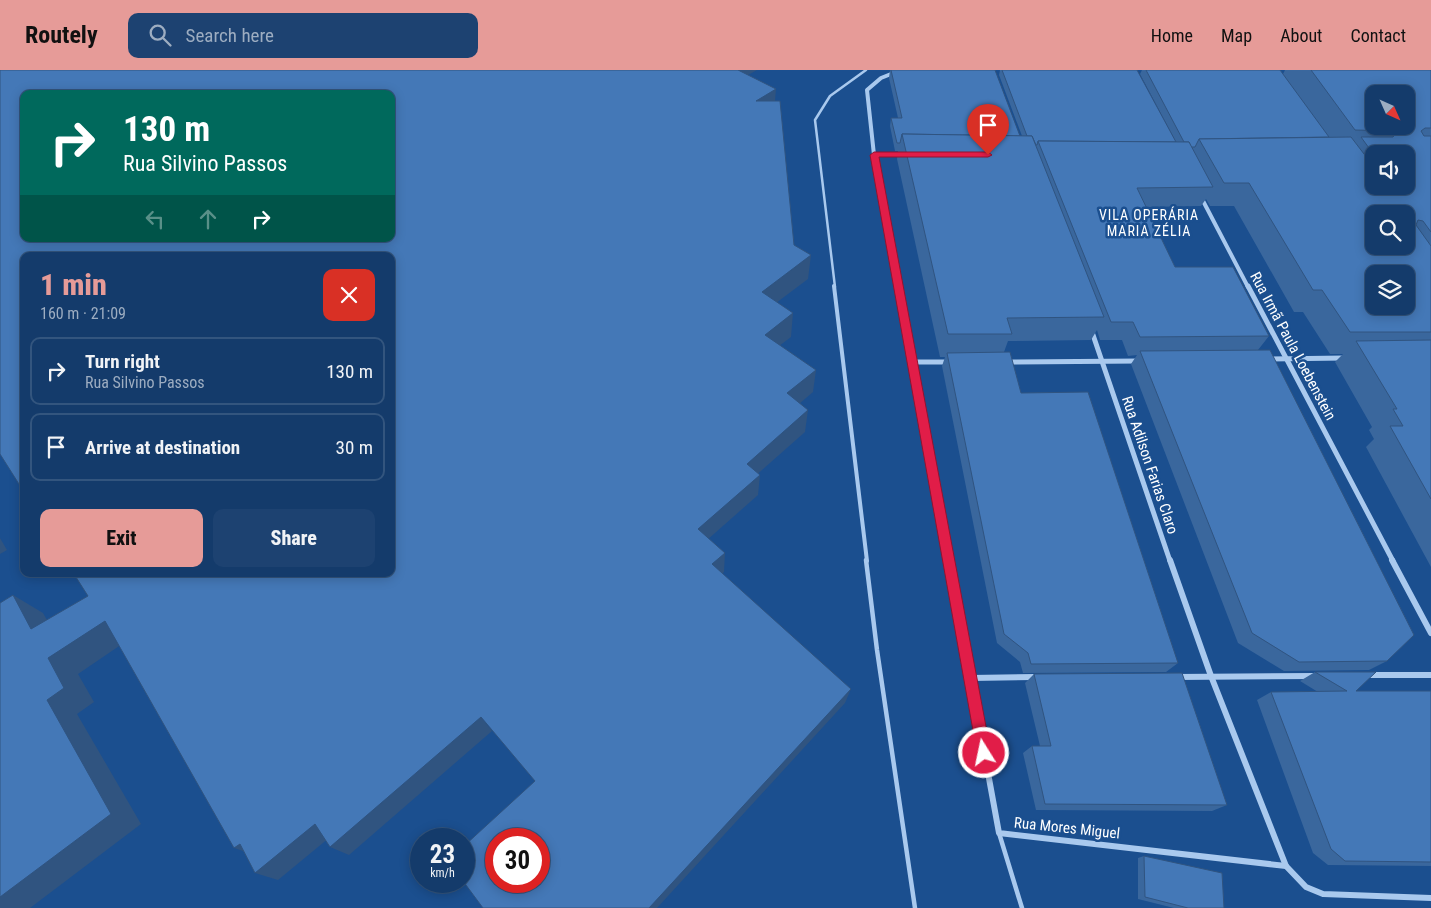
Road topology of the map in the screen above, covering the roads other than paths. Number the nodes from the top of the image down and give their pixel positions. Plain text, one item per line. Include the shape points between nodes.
1 (866, 70) edge
2 (898, 71) edge
3 (874, 155) junction
4 (912, 155) edge
5 (1198, 192) edge
6 (1090, 326) edge
7 (1354, 358) edge
8 (1268, 359) edge
9 (1287, 359) junction
10 (1142, 361) edge
11 (912, 362) junction
12 (958, 362) edge
13 (996, 362) edge
14 (1104, 362) junction
15 (1431, 633) edge
16 (1431, 675) edge
17 (1211, 676) junction
18 (1326, 676) edge
19 (1354, 676) edge
20 (1171, 677) edge
21 (971, 678) junction
22 (1041, 678) edge
23 (999, 833) junction
24 (1286, 866) junction
25 (1431, 898) edge
26 (915, 908) edge
27 (1022, 908) edge

1 - 26 lane via 833,91 821,103 815,120 876,650
2 - 3 street, Rua Mores Miguel via 881,78 867,90
3 - 4 street
3 - 11 street, Rua Mores Miguel
5 - 9 street, Rua Irmã Paula Loebenstein
6 - 14 street, Rua Adilson Farias Claro
7 - 9 street
8 - 9 street
9 - 15 street, Rua Irmã Paula Loebenstein
10 - 14 street
11 - 12 street
11 - 21 street, Rua Mores Miguel
13 - 14 street
14 - 17 street, Rua Adilson Farias Claro via 1127,440
16 - 19 street
17 - 18 street
17 - 20 street
17 - 24 street, Rua Adilson Farias Claro
21 - 22 street
21 - 23 street, Rua Mores Miguel
23 - 24 street, Rua Mores Miguel
23 - 27 lane
24 - 25 street via 1306,887 1324,894

